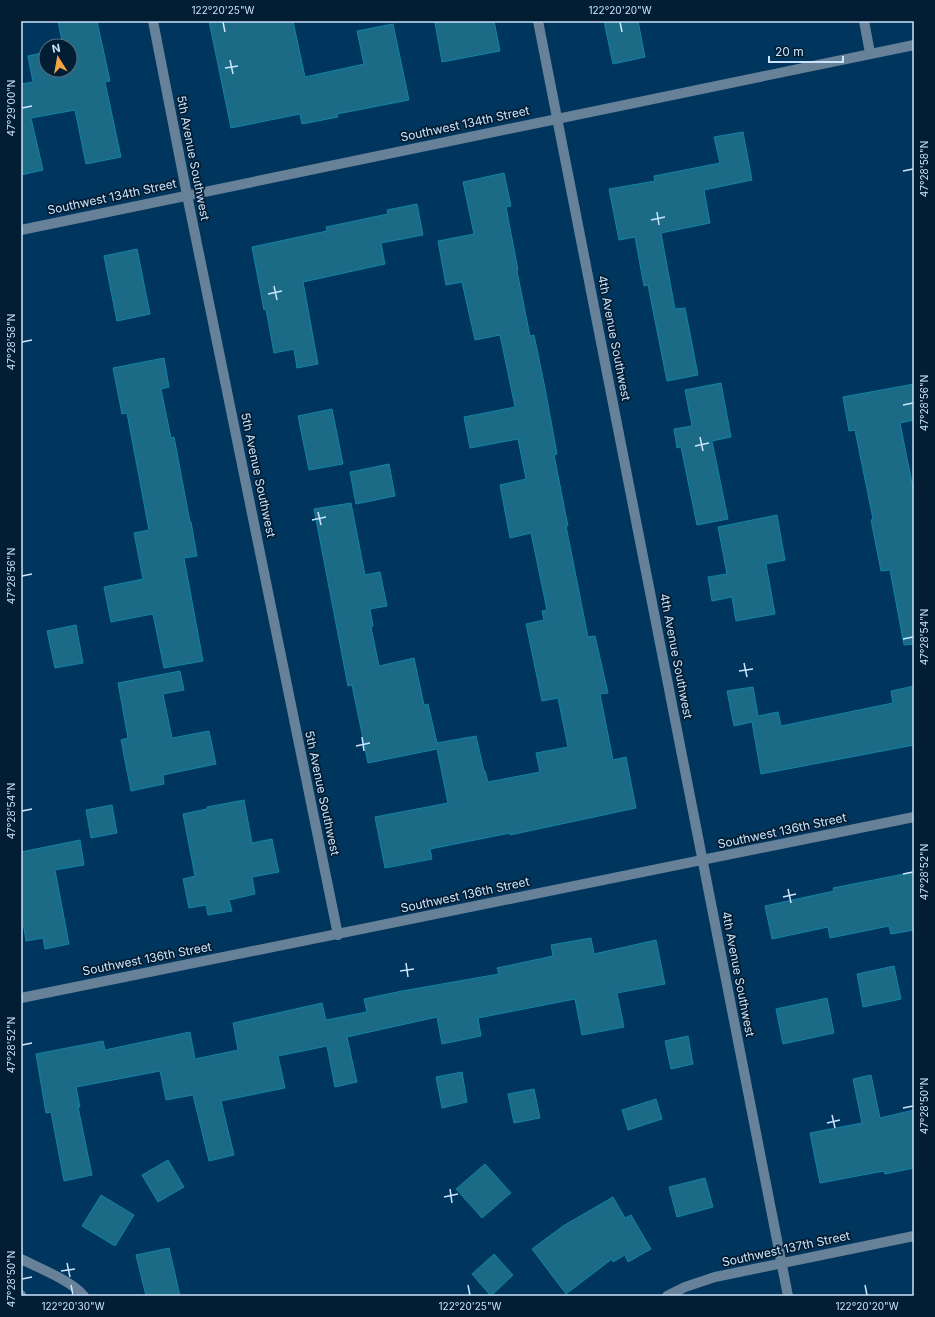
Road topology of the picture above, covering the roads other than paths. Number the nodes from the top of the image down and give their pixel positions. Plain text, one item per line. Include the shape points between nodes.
1 (153, 21) edge
2 (538, 21) edge
3 (864, 21) edge
4 (914, 45) edge
5 (870, 54) junction
6 (558, 118) junction
7 (187, 195) junction
8 (21, 230) edge
9 (914, 817) edge
10 (703, 860) junction
11 (338, 935) junction
12 (21, 998) edge
13 (914, 1236) edge
14 (21, 1259) edge
15 (782, 1264) junction
16 (84, 1296) edge
17 (667, 1296) edge
18 (788, 1296) edge

1 - 7 street, 5th Avenue Southwest
2 - 6 street, 4th Avenue Southwest
3 - 5 street
4 - 5 street, Southwest 134th Street
5 - 6 street, Southwest 134th Street
6 - 7 street, Southwest 134th Street
6 - 10 street, 4th Avenue Southwest
7 - 8 street, Southwest 134th Street
7 - 11 street, 5th Avenue Southwest
9 - 10 street, Southwest 136th Street
10 - 11 street, Southwest 136th Street
10 - 15 street, 4th Avenue Southwest
11 - 12 street, Southwest 136th Street
13 - 15 street, Southwest 137th Street
14 - 16 street via 66,1282
15 - 17 street, Southwest 137th Street via 715,1277
15 - 18 street, 4th Avenue Southwest

